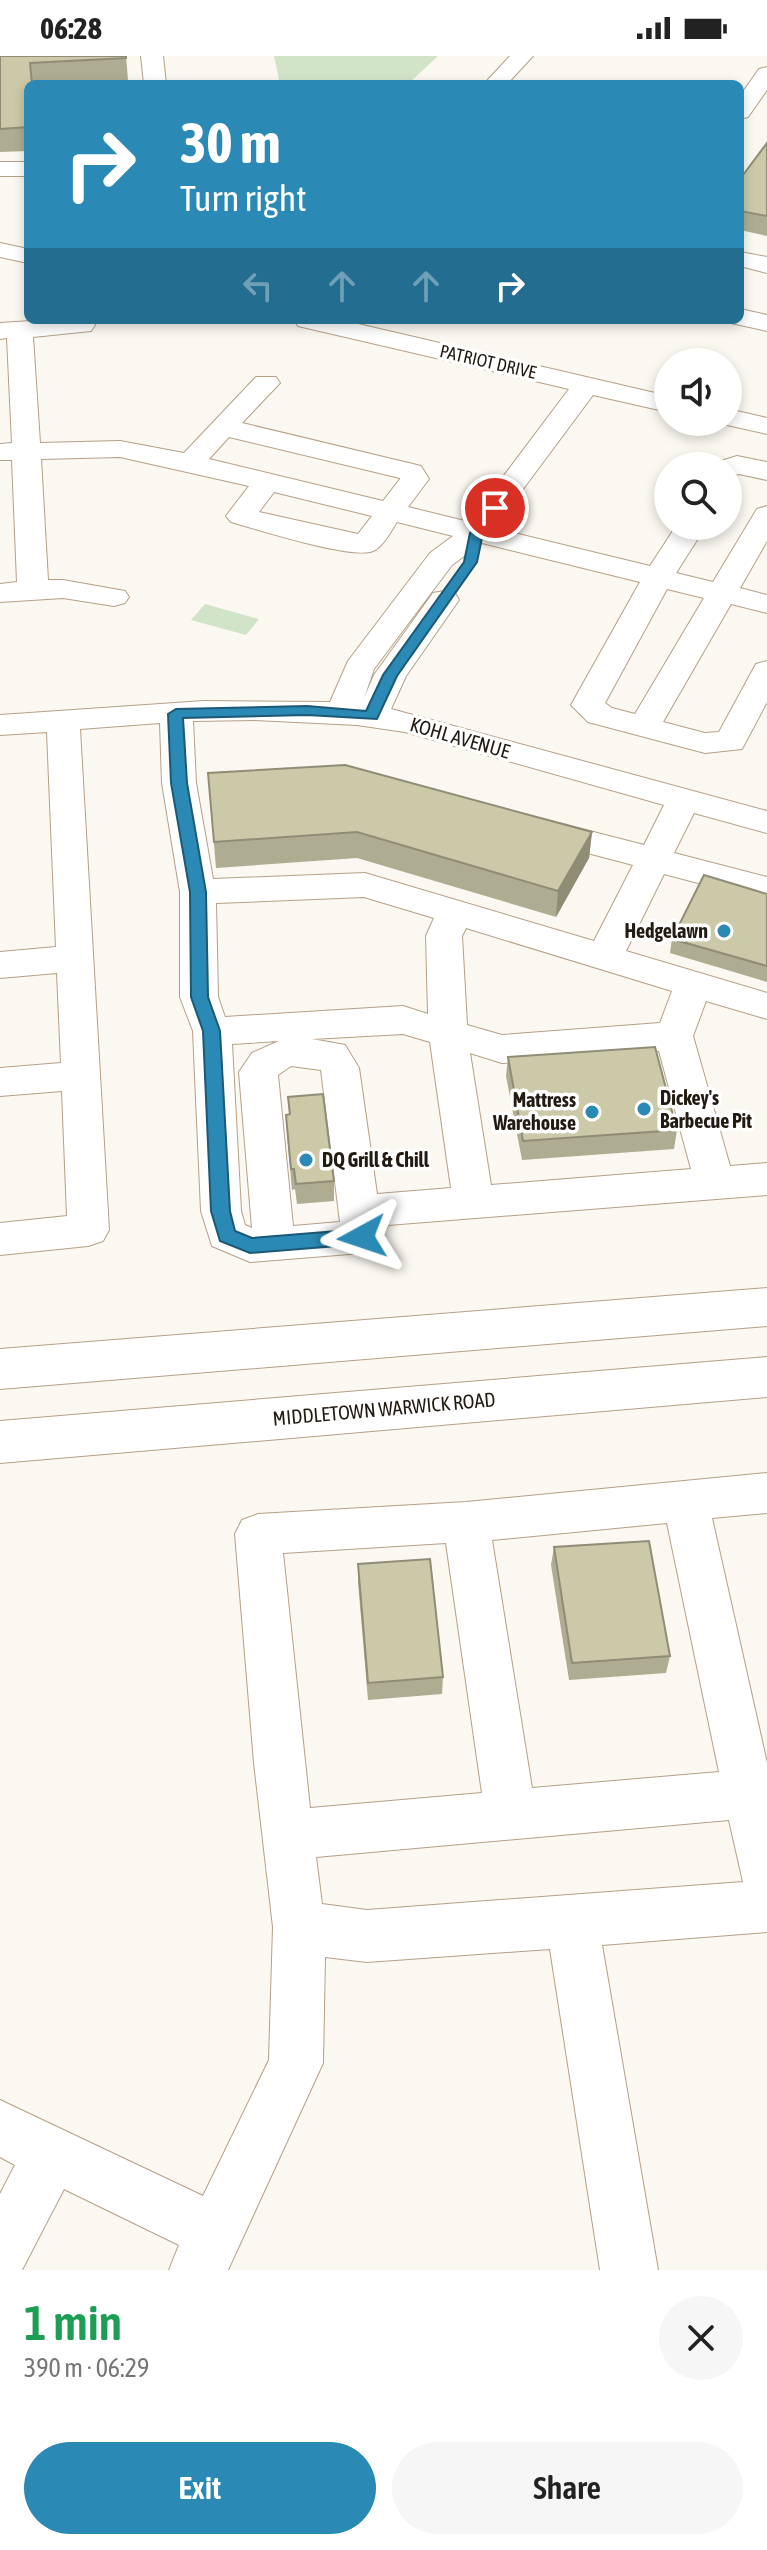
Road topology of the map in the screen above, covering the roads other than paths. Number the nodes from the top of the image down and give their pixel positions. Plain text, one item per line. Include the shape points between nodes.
1 (152, 56) edge
2 (522, 56) edge
3 (767, 74) edge
4 (155, 80) edge
5 (499, 80) edge
6 (744, 106) edge
7 (0, 169) edge
8 (24, 169) edge
9 (24, 190) edge
10 (0, 192) edge
11 (744, 260) edge
12 (767, 265) edge
13 (744, 318) edge
14 (767, 323) edge
15 (332, 324) edge
16 (82, 325) dead end
17 (10, 330) edge
18 (266, 383) dead end
19 (586, 385) junction
20 (654, 401) edge
21 (742, 420) edge
22 (767, 426) edge
23 (223, 427) junction
24 (13, 451) edge
25 (191, 462) junction
26 (742, 466) edge
27 (767, 471) edge
28 (268, 481) junction
29 (391, 512) junction
30 (767, 515) edge
31 (476, 533) junction
32 (682, 540) edge
33 (658, 577) junction
34 (33, 590) junction
35 (721, 592) junction
36 (0, 593) edge
37 (114, 597) dead end
38 (767, 604) edge
39 (767, 671) edge
40 (176, 714) junction
41 (357, 714) junction
42 (63, 721) junction
43 (0, 725) edge
44 (644, 727) junction
45 (683, 801) junction
46 (516, 822) edge
47 (767, 822) edge
48 (654, 860) junction
49 (767, 889) edge
50 (198, 892) junction
51 (455, 912) junction
52 (605, 956) junction
53 (76, 958) junction
54 (0, 965) edge
55 (693, 984) junction
56 (767, 1006) edge
57 (212, 1031) junction
58 (448, 1033) junction
59 (674, 1036) junction
60 (82, 1075) junction
61 (0, 1082) edge
62 (767, 1179) edge
63 (715, 1184) junction
64 (474, 1204) junction
65 (362, 1237) junction
66 (0, 1239) edge
67 (274, 1244) junction
68 (767, 1307) edge
69 (0, 1369) edge
70 (767, 1377) edge
71 (0, 1442) edge
72 (767, 1493) edge
73 (685, 1501) junction
74 (466, 1522) junction
75 (758, 1793) edge
76 (511, 1815) junction
77 (288, 1835) junction
78 (767, 1878) edge
79 (767, 1906) edge
80 (572, 1922) junction
81 (299, 1927) junction
82 (0, 2128) edge
83 (52, 2153) junction
84 (207, 2251) edge
85 (0, 2253) edge
86 (629, 2270) edge

1 - 4 street
2 - 5 street
3 - 6 street
7 - 8 street
9 - 10 street
11 - 12 street
13 - 14 street
15 - 19 street, PATRIOT DRIVE
16 - 17 street
17 - 24 street
18 - 23 street
19 - 20 street, PATRIOT DRIVE
19 - 31 street
21 - 22 street
23 - 25 street
23 - 29 street via 411,472 415,479
24 - 25 street via 120,449
24 - 34 street
25 - 28 street
26 - 27 street
28 - 29 street
28 - 29 street via 241,516 366,544
29 - 31 street
30 - 35 street
31 - 33 street
31 - 41 street via 471,562
32 - 33 street
33 - 35 street
33 - 44 street via 587,705 600,715
34 - 36 street
34 - 37 street
35 - 38 street
35 - 44 street
39 - 44 street via 730,742 705,743
40 - 41 street, KOHL AVENUE
40 - 42 street, KOHL AVENUE
40 - 50 street via 194,783
41 - 45 street, KOHL AVENUE via 407,722
42 - 43 street, KOHL AVENUE
42 - 53 street
45 - 47 street, KOHL AVENUE
45 - 48 street
46 - 48 street
48 - 49 street
48 - 52 street
50 - 51 street via 365,885
50 - 57 street via 199,997
51 - 52 street
51 - 58 street via 444,936
52 - 55 street
53 - 54 street
53 - 60 street
55 - 56 street
55 - 59 street
57 - 58 street via 403,1020
57 - 67 street via 221,1211 227,1235 250,1246
58 - 59 street via 502,1049
58 - 64 street
59 - 63 street
60 - 61 street
60 - 66 street via 88,1230
62 - 63 street
63 - 64 street
64 - 65 street via 375,1210
65 - 67 street
65 - 67 street via 340,1068 331,1055 283,1051 258,1072
68 - 69 main road
70 - 71 main road, MIDDLETOWN WARWICK ROAD
72 - 73 street
73 - 74 street
73 - 75 street
74 - 76 street
74 - 77 street via 258,1534
75 - 76 street
75 - 78 street
76 - 77 street
77 - 81 street
79 - 80 street
80 - 81 street via 367,1936
80 - 86 street
81 - 84 street via 296,2063
82 - 83 street
83 - 84 street
83 - 85 street

